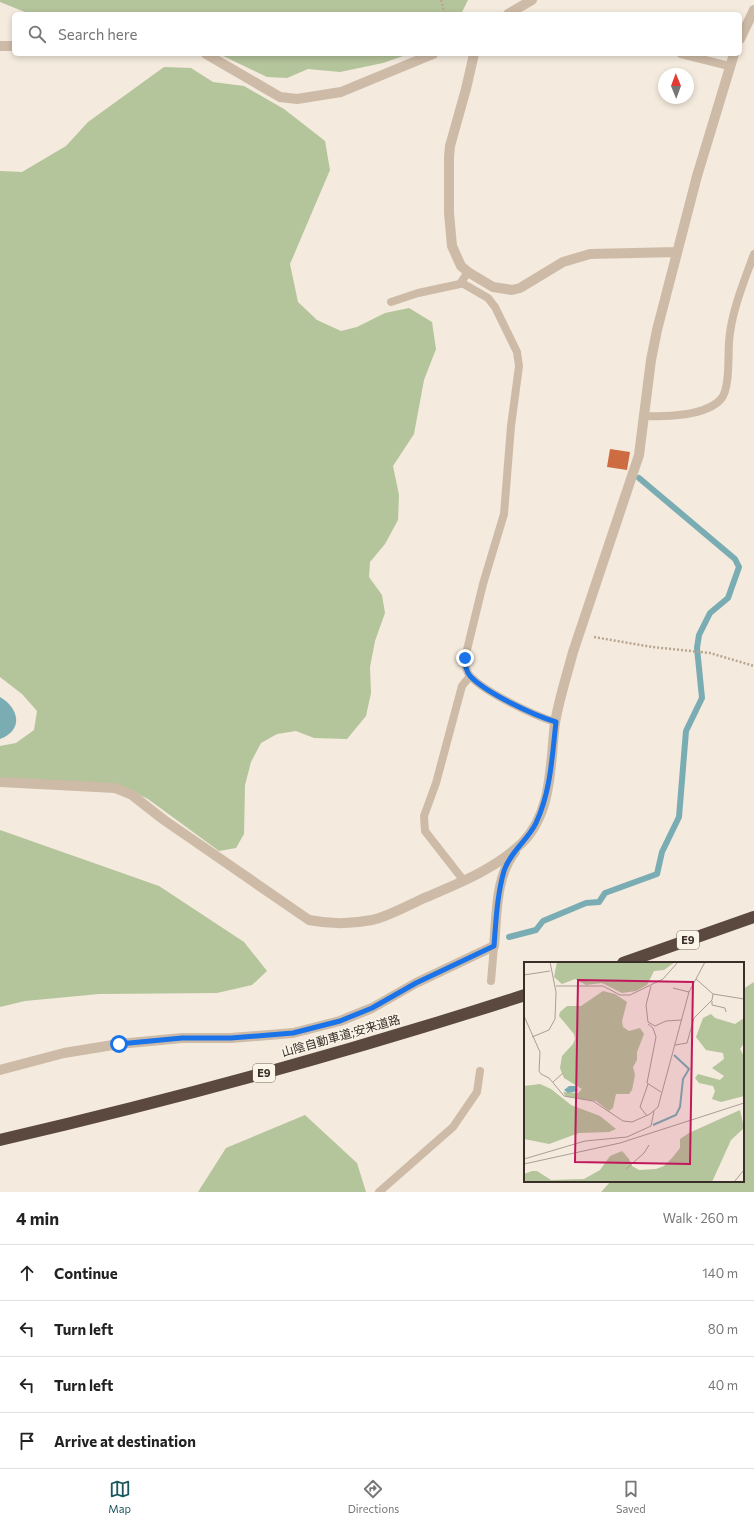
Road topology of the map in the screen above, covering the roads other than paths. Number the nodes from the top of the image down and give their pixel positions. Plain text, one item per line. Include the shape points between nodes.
1 (532, 0) edge
2 (754, 10) edge
3 (511, 12) edge
4 (742, 35) edge
5 (0, 46) edge
6 (12, 46) edge
7 (209, 56) edge
8 (428, 56) edge
9 (474, 56) edge
10 (689, 56) edge
11 (733, 56) edge
12 (729, 66) junction
13 (677, 252) junction
14 (754, 254) edge
15 (468, 272) junction
16 (462, 282) junction
17 (391, 302) dead end
18 (645, 416) junction
19 (470, 676) junction
20 (556, 722) junction
21 (0, 782) edge
22 (522, 842) junction
23 (464, 881) junction
24 (754, 917) edge
25 (494, 946) junction
26 (626, 962) edge
27 (491, 981) dead end
28 (524, 995) edge
29 (0, 1070) edge
30 (480, 1071) dead end
31 (0, 1140) edge
32 (379, 1192) edge

1 - 3 street
2 - 4 street
5 - 6 street
7 - 8 street via 280,97 297,99 341,92
9 - 15 street via 449,157 452,246 461,266
10 - 12 lane
11 - 12 street
12 - 13 street
13 - 15 street via 590,254 563,262 520,288 512,290 493,287
13 - 18 street via 651,360
14 - 18 lane via 732,320 728,369 722,398 710,406 684,415
15 - 16 lane
16 - 17 lane
16 - 19 lane via 488,298 495,306 517,352 519,366 504,514 465,658
18 - 20 street via 640,455 580,632 564,683
19 - 20 lane via 492,692 525,710
19 - 23 lane via 462,686 423,821 425,831
20 - 22 street via 552,766 544,805
21 - 23 street via 115,788 132,795 309,920 326,924 373,920
22 - 23 street via 487,869
22 - 25 street via 504,870
24 - 26 highway, E9
25 - 27 lane
25 - 29 street via 416,983 372,1008 340,1021 293,1033 231,1038 182,1038 119,1044 64,1052
28 - 31 highway, 山陰自動車道;安来道路 / E9 via 294,1065 115,1114
30 - 32 lane via 477,1092 453,1127

